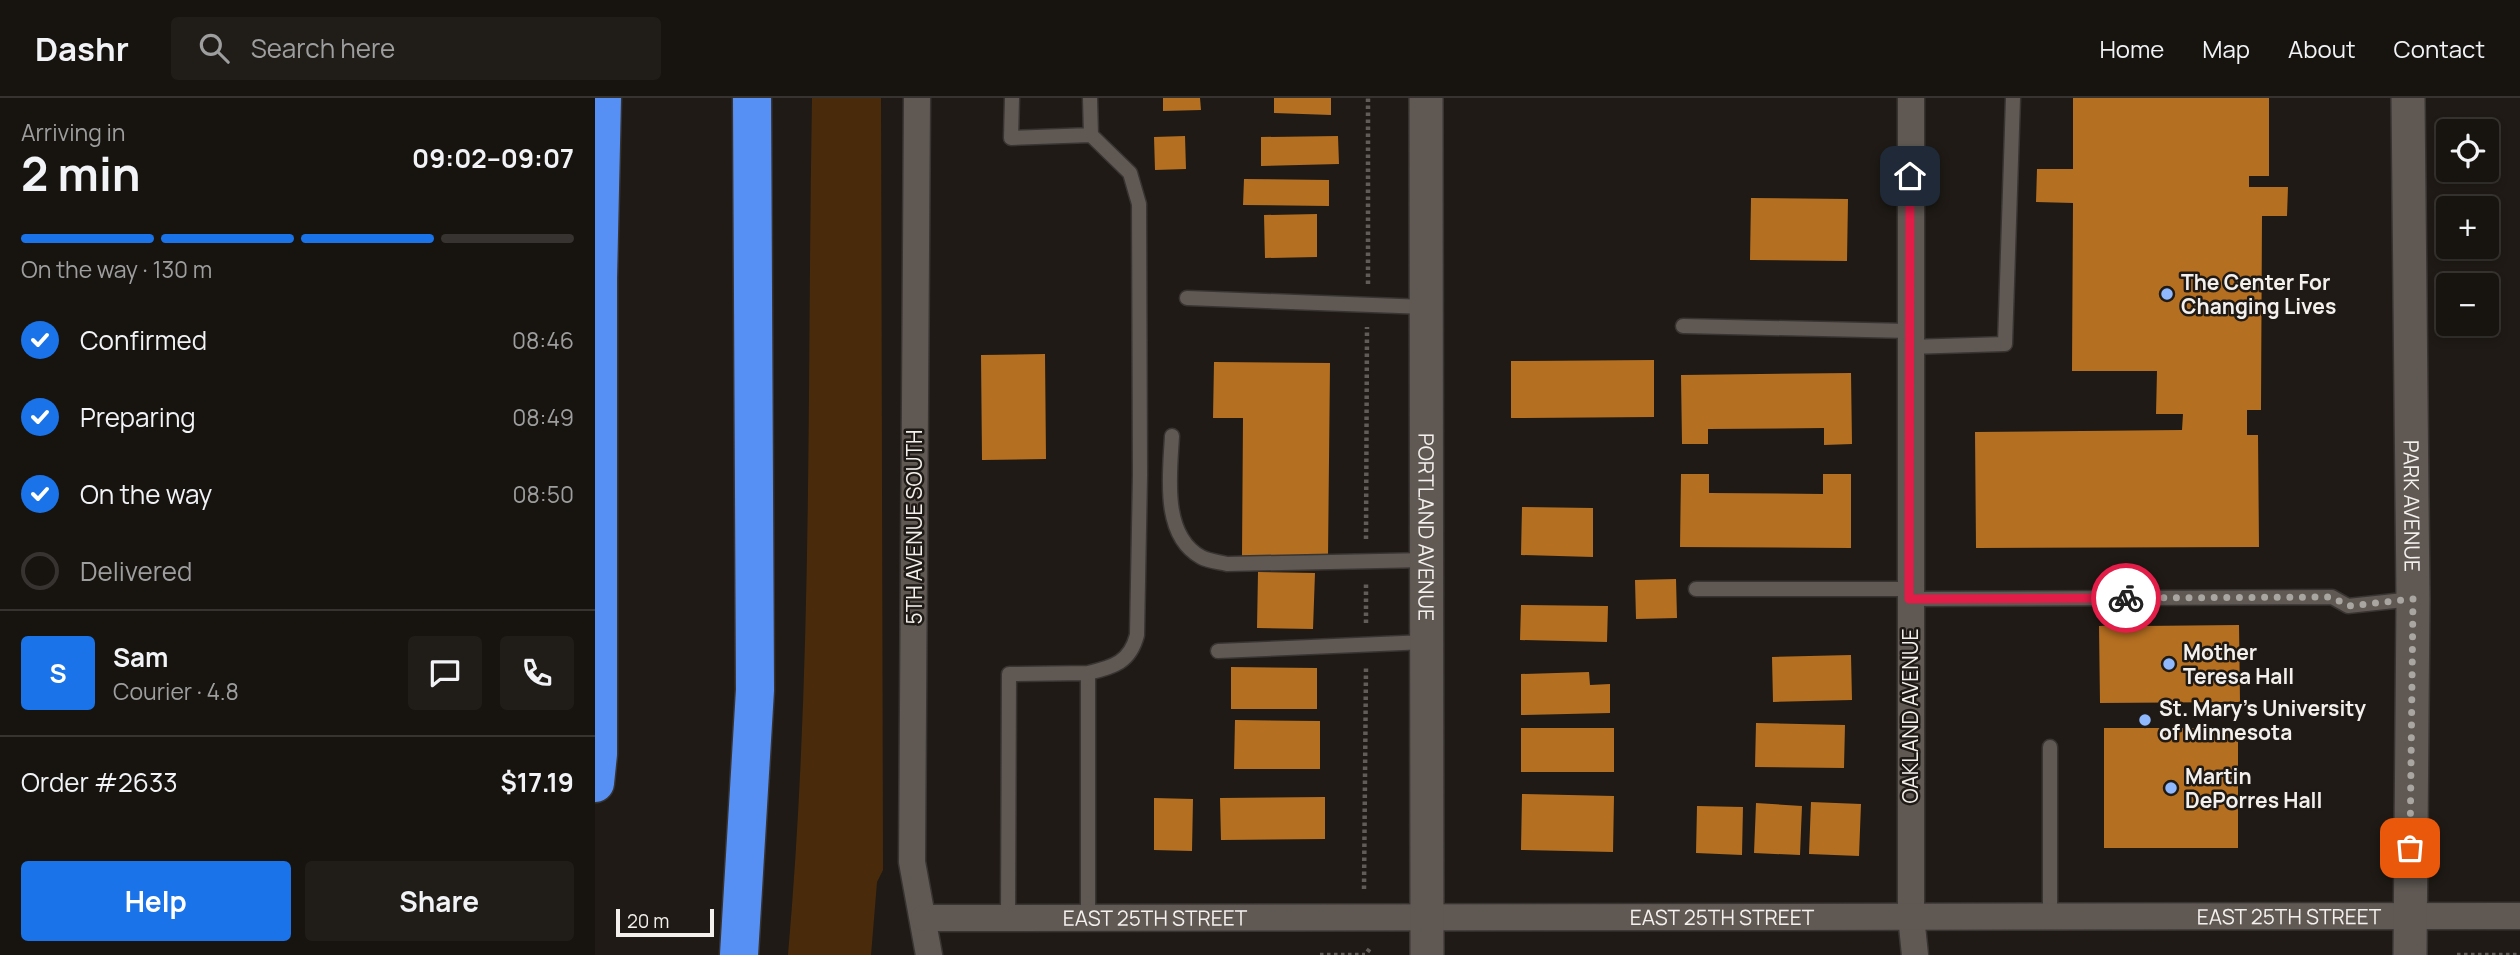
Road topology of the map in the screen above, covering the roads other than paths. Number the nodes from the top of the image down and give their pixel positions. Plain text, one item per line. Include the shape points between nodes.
1 (603, 98) edge
2 (752, 98) edge
3 (917, 98) edge
4 (1011, 98) edge
5 (1090, 98) edge
6 (1426, 98) edge
7 (1911, 98) edge
8 (2013, 98) edge
9 (2408, 98) edge
10 (1091, 135) junction
11 (1187, 299) dead end
12 (1426, 307) junction
13 (1683, 326) dead end
14 (1909, 339) junction
15 (1172, 436) dead end
16 (1428, 560) junction
17 (1696, 589) dead end
18 (1909, 594) junction
19 (2413, 599) junction
20 (1427, 642) junction
21 (1218, 651) dead end
22 (1088, 673) junction
23 (2050, 747) dead end
24 (595, 783) edge
25 (2050, 915) junction
26 (1910, 916) junction
27 (2410, 916) junction
28 (2520, 916) edge
29 (924, 918) junction
30 (1008, 918) junction
31 (1088, 918) junction
32 (1427, 918) junction
33 (739, 955) edge
34 (929, 955) edge
35 (1427, 955) edge
36 (1915, 955) edge
37 (2410, 955) edge

1 - 24 highway
2 - 33 highway via 755,690
3 - 29 street, 5TH AVENUE SOUTH via 912,862
4 - 10 lane via 1011,138
5 - 10 lane
6 - 12 street, PORTLAND AVENUE
7 - 14 street, OAKLAND AVENUE
8 - 14 lane via 2004,344
9 - 19 street, PARK AVENUE
10 - 22 lane via 1130,173 1139,204 1140,489 1133,650 1123,662
11 - 12 lane
12 - 16 street, PORTLAND AVENUE
13 - 14 lane
14 - 18 street, OAKLAND AVENUE
15 - 16 lane via 1173,513 1182,540 1201,557 1227,564
16 - 20 street, PORTLAND AVENUE
17 - 18 lane
18 - 19 lane via 2332,597 2348,606
18 - 26 street, OAKLAND AVENUE
19 - 27 street, PARK AVENUE
20 - 21 lane
20 - 32 street, PORTLAND AVENUE
22 - 30 lane via 1009,674
22 - 31 lane
23 - 25 lane
25 - 26 street, EAST 25TH STREET
25 - 27 street, EAST 25TH STREET
26 - 32 street, EAST 25TH STREET
26 - 36 street, OAKLAND AVENUE
27 - 28 street, EAST 25TH STREET
27 - 37 street, PARK AVENUE
29 - 30 street, EAST 25TH STREET
29 - 34 street, 5TH AVENUE SOUTH
30 - 31 street, EAST 25TH STREET
31 - 32 street, EAST 25TH STREET
32 - 35 street, PORTLAND AVENUE

